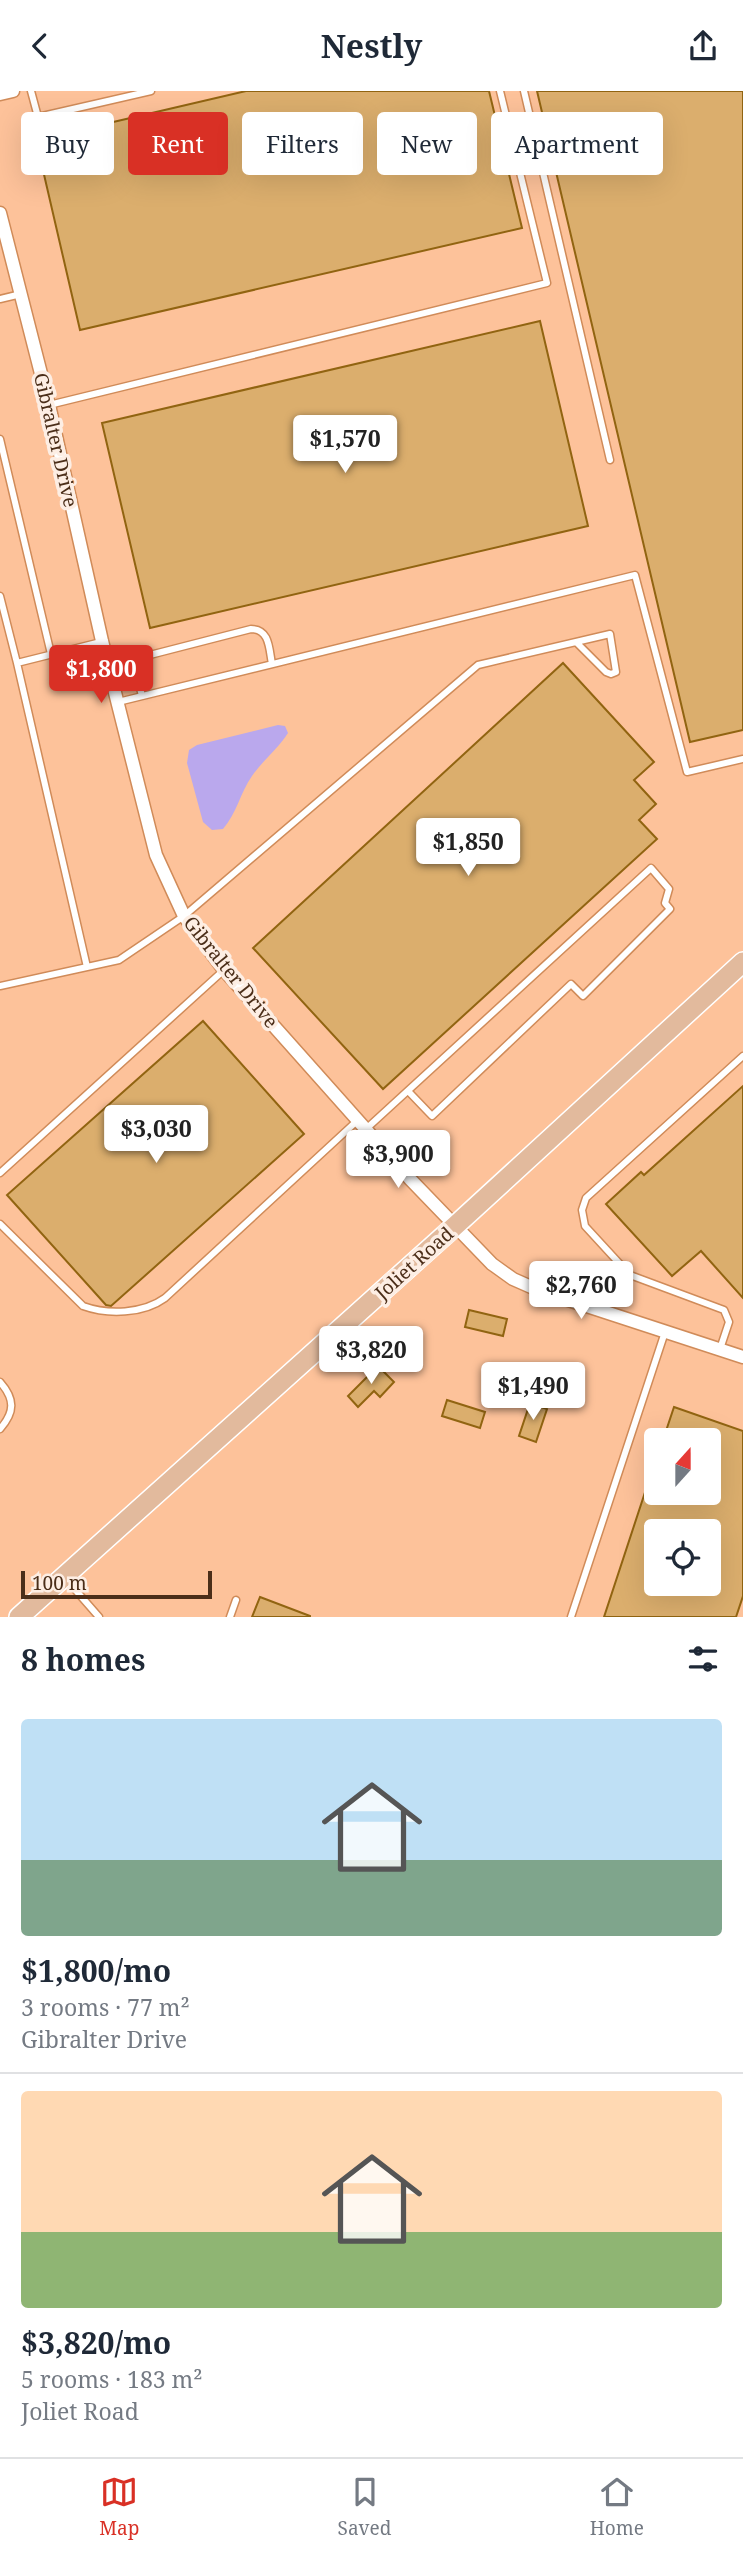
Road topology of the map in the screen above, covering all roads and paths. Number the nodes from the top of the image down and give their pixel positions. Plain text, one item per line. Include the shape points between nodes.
1 (13, 91) edge
2 (31, 91) edge
3 (151, 91) edge
4 (500, 91) edge
5 (524, 91) edge
6 (0, 94) edge
7 (0, 213) edge
8 (21, 294) junction
9 (0, 299) edge
10 (49, 405) junction
11 (0, 439) edge
12 (610, 460) dead end
13 (0, 596) edge
14 (103, 641) junction
15 (578, 643) junction
16 (51, 654) junction
17 (17, 663) junction
18 (272, 664) junction
19 (142, 696) junction
20 (118, 702) junction
21 (743, 759) edge
22 (184, 916) junction
23 (743, 963) edge
24 (87, 967) junction
25 (224, 970) junction
26 (0, 986) edge
27 (743, 1056) edge
28 (408, 1091) junction
29 (362, 1125) junction
30 (0, 1173) edge
31 (0, 1224) edge
32 (456, 1225) junction
33 (665, 1332) junction
34 (720, 1350) junction
35 (743, 1357) edge
36 (0, 1382) edge
37 (0, 1429) edge
38 (64, 1577) junction
39 (236, 1600) dead end
40 (19, 1617) edge
41 (99, 1617) edge
42 (230, 1617) edge
43 (571, 1617) edge

1 - 6 street
2 - 3 lane via 38,117
4 - 10 lane via 547,283
5 - 12 lane
7 - 8 street, Gibralter Drive
8 - 9 lane
8 - 10 street, Gibralter Drive
10 - 14 street, Gibralter Drive
11 - 16 lane
13 - 17 lane
14 - 16 lane
14 - 20 street, Gibralter Drive
15 - 15 lane via 610,634 617,672 606,672
15 - 22 lane via 478,665
16 - 17 lane
17 - 24 lane
18 - 19 lane
18 - 19 lane via 266,636 251,629 139,660 136,672
18 - 21 lane via 635,575 687,772
19 - 20 lane
20 - 22 street, Gibralter Drive via 156,855
22 - 24 lane via 119,960
22 - 25 street, Gibralter Drive
23 - 32 main road, Joliet Road
24 - 26 lane
25 - 29 street, Gibralter Drive
25 - 30 lane
27 - 34 lane via 586,1198 582,1210 584,1226 631,1275 724,1310 729,1322
28 - 28 lane via 651,867 669,889 665,903 670,909 583,996 571,984 432,1117
28 - 29 lane
29 - 31 lane via 165,1298 145,1309 83,1306
29 - 32 street, Gibralter Drive
32 - 33 street, Gibralter Drive via 492,1264 513,1279
32 - 38 main road, Joliet Road
33 - 34 street, Gibralter Drive
33 - 43 lane
34 - 35 street, Gibralter Drive
36 - 37 lane via 12,1405 9,1419
38 - 40 main road, Joliet Road
38 - 41 lane
39 - 42 lane

